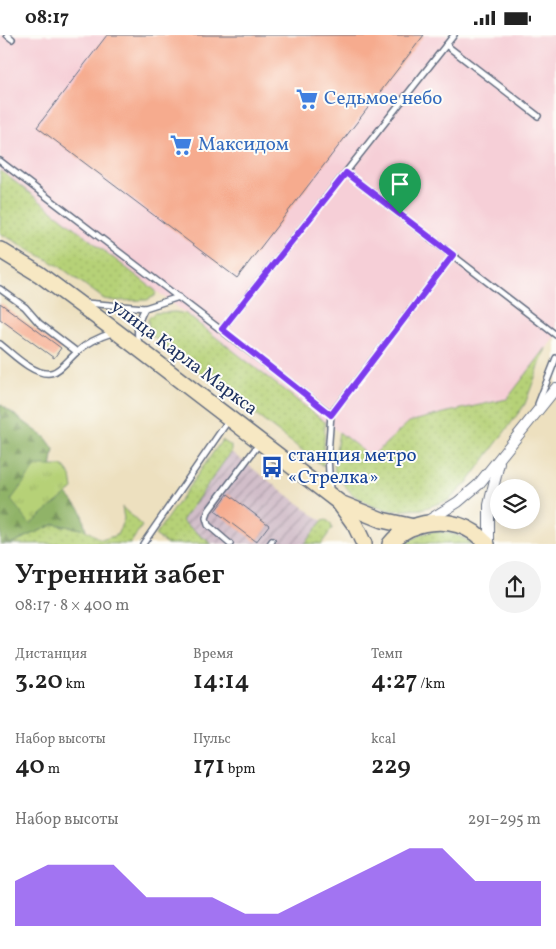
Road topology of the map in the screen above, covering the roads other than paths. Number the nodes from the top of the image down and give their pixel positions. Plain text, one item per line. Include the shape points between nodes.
1 (7, 35) edge
2 (454, 35) edge
3 (12, 39) dead end
4 (446, 45) junction
5 (538, 116) dead end
6 (0, 161) edge
7 (346, 173) junction
8 (0, 250) edge
9 (453, 255) junction
10 (0, 289) edge
11 (178, 297) junction
12 (78, 303) junction
13 (145, 307) junction
14 (222, 329) junction
15 (117, 331) junction
16 (556, 335) edge
17 (0, 344) edge
18 (140, 349) junction
19 (77, 352) junction
20 (556, 358) edge
21 (556, 388) edge
22 (535, 413) junction
23 (331, 415) junction
24 (230, 419) junction
25 (260, 442) junction
26 (500, 460) junction
27 (335, 499) junction
28 (418, 525) junction
29 (143, 544) edge
30 (230, 544) edge
31 (364, 544) edge
32 (390, 544) edge
33 (488, 544) edge

1 - 3 lane
2 - 4 lane
4 - 5 lane
4 - 7 lane
6 - 11 lane
7 - 9 lane
7 - 14 lane
8 - 12 main road, улица Карла Маркса
9 - 16 lane
9 - 23 lane
10 - 19 lane
11 - 13 lane
11 - 14 lane
12 - 13 lane
12 - 15 main road, улица Карла Маркса
13 - 18 lane via 136,331
14 - 23 lane
15 - 18 main road, улица Карла Маркса
15 - 19 lane via 98,337
17 - 19 lane via 29,367 41,372 54,373
18 - 24 main road, улица Карла Маркса
20 - 22 lane
21 - 22 street
22 - 26 street
23 - 27 lane via 328,455
24 - 25 main road, улица Карла Маркса
24 - 29 lane
25 - 27 main road, улица Карла Маркса
25 - 30 lane via 206,518 208,525
26 - 28 street via 472,491
26 - 33 street via 489,505
27 - 28 main road via 382,520
27 - 31 main road via 355,525
28 - 32 main road
28 - 33 main road via 441,522 459,525

